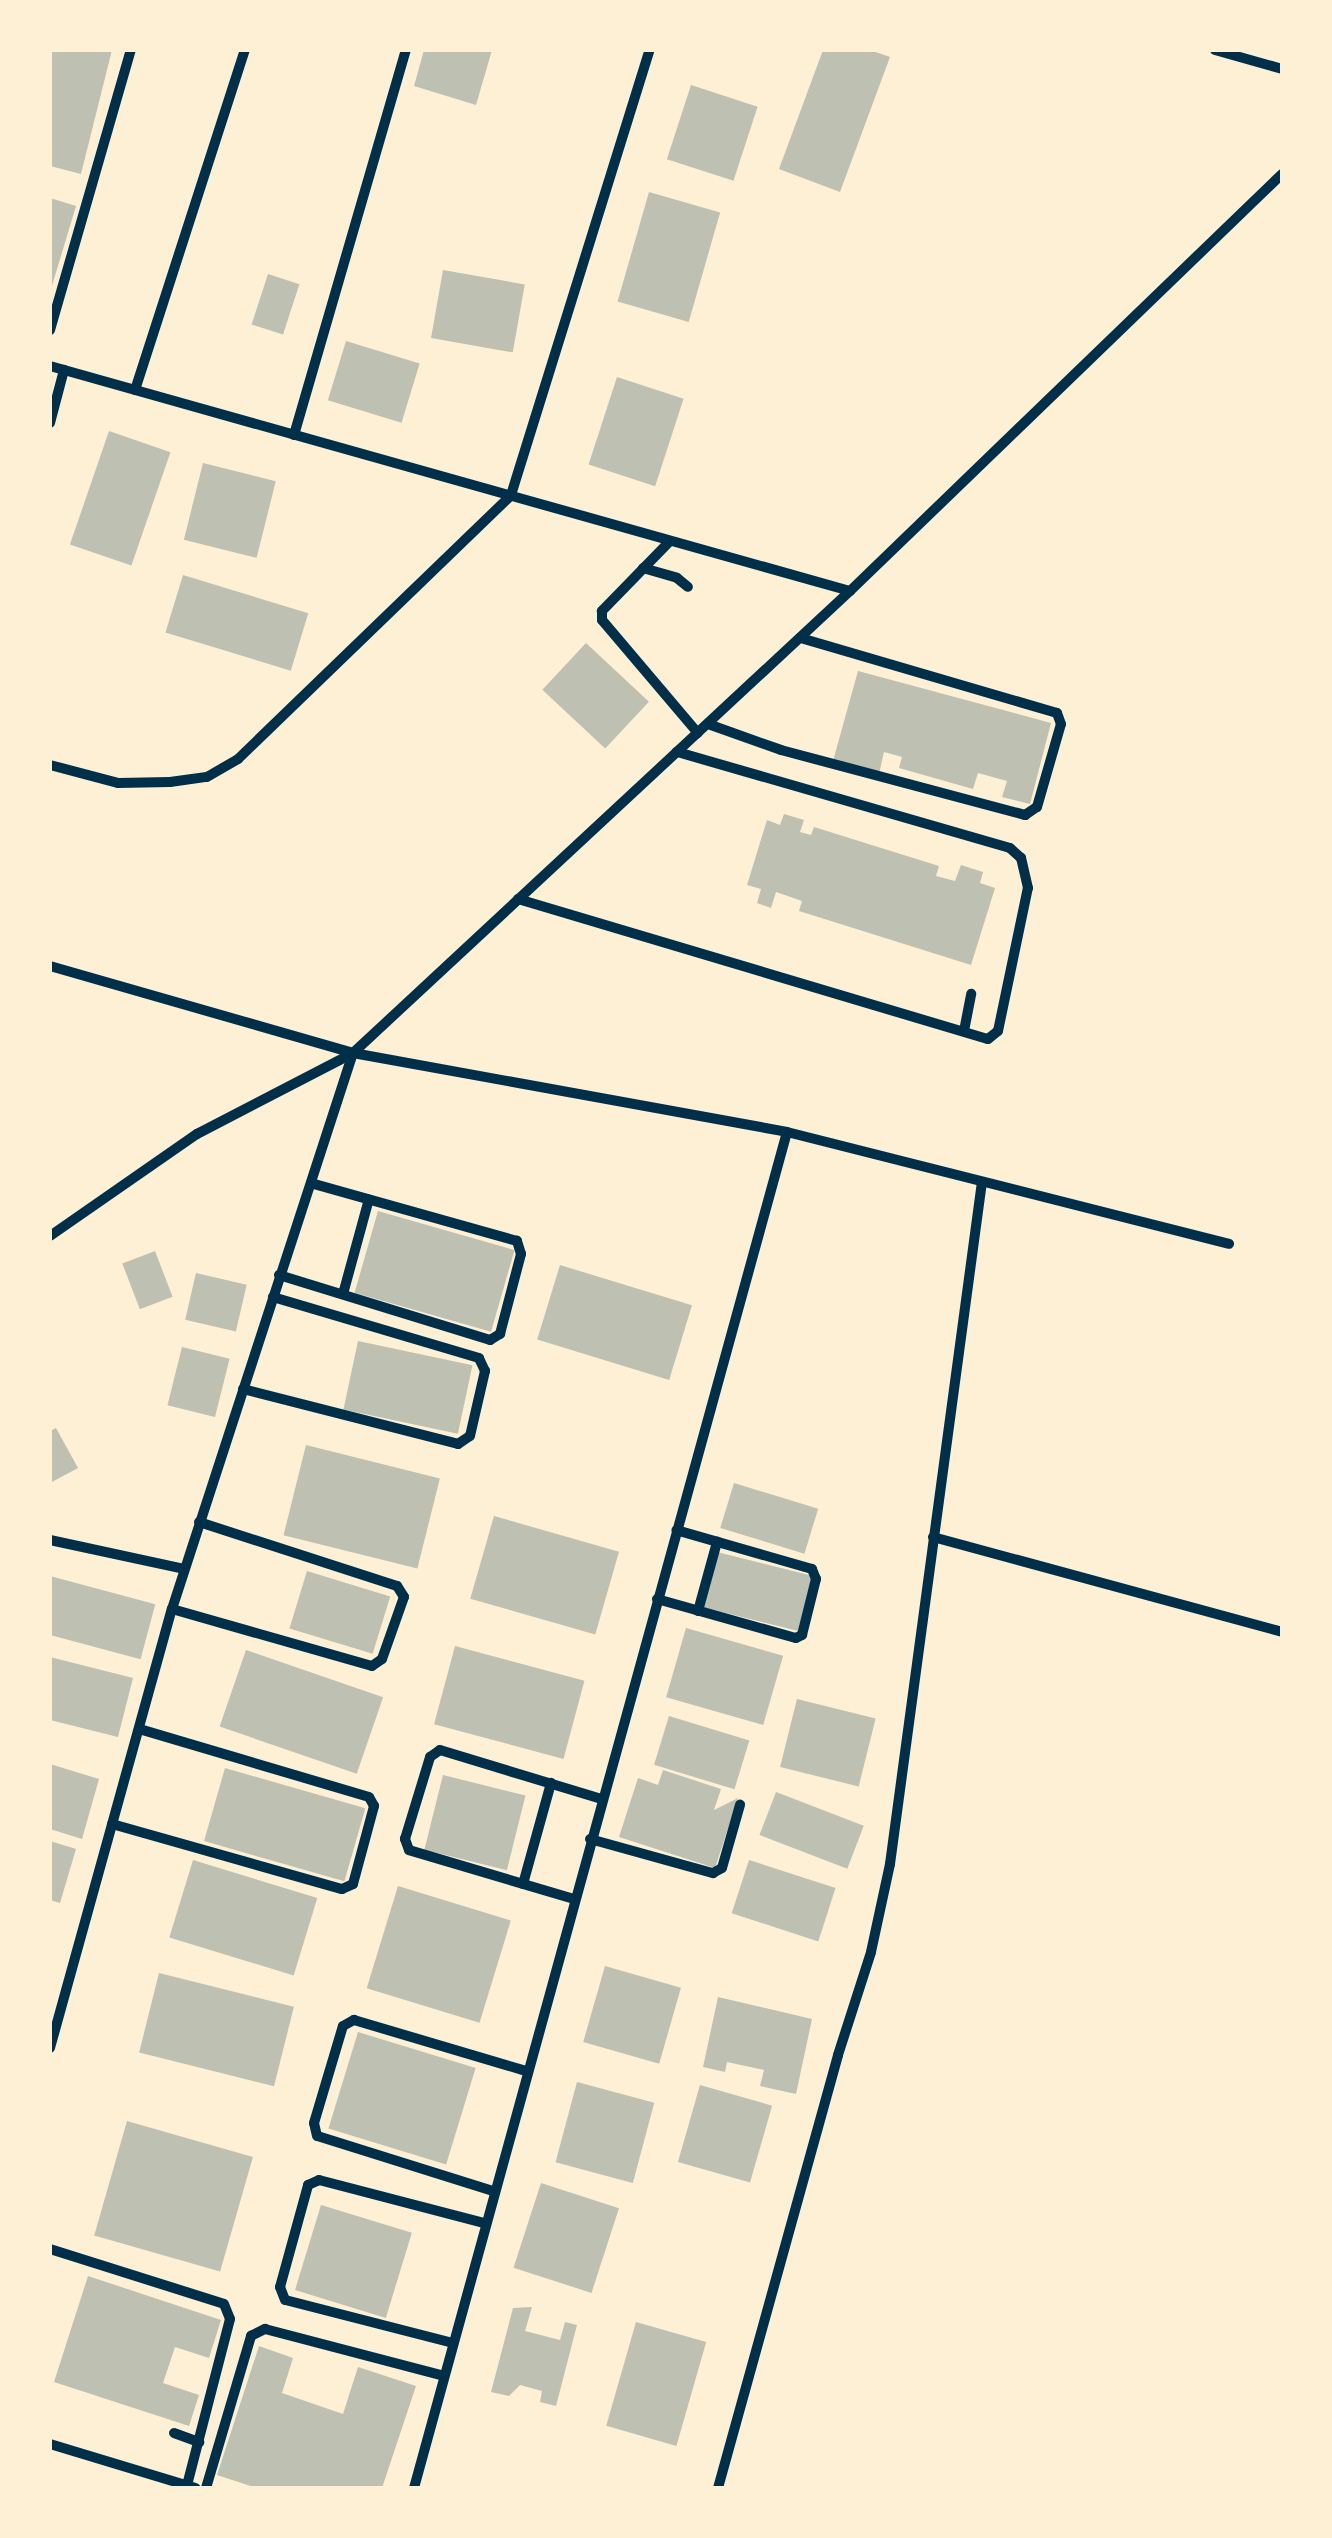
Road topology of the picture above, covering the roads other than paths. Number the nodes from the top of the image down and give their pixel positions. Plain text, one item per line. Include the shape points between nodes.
1 (130, 50) edge
2 (246, 50) edge
3 (406, 50) edge
4 (650, 50) edge
5 (1214, 50) edge
6 (1282, 69) edge
7 (1282, 174) edge
8 (50, 330) edge
9 (50, 366) edge
10 (64, 370) junction
11 (135, 390) junction
12 (50, 423) edge
13 (294, 434) junction
14 (512, 495) junction
15 (670, 541) junction
16 (642, 568) junction
17 (688, 587) dead end
18 (850, 591) junction
19 (800, 638) junction
20 (708, 724) junction
21 (698, 733) junction
22 (677, 752) junction
23 (50, 765) edge
24 (518, 899) junction
25 (50, 966) edge
26 (971, 994) dead end
27 (964, 1031) junction
28 (353, 1054) junction
29 (787, 1132) junction
30 (982, 1182) junction
31 (311, 1183) junction
32 (369, 1199) junction
33 (50, 1236) edge
34 (1229, 1244) dead end
35 (280, 1275) junction
36 (344, 1294) junction
37 (272, 1297) junction
38 (243, 1389) junction
39 (200, 1522) junction
40 (676, 1530) junction
41 (934, 1537) junction
42 (50, 1540) edge
43 (717, 1542) junction
44 (184, 1569) junction
45 (657, 1598) junction
46 (172, 1609) junction
47 (698, 1611) junction
48 (1282, 1632) edge
49 (139, 1729) junction
50 (552, 1783) junction
51 (601, 1799) junction
52 (740, 1806) dead end
53 (112, 1824) junction
54 (590, 1839) junction
55 (523, 1884) junction
56 (574, 1899) junction
57 (50, 2048) edge
58 (526, 2071) junction
59 (493, 2191) junction
60 (484, 2223) junction
61 (50, 2249) edge
62 (453, 2344) junction
63 (444, 2376) junction
64 (174, 2433) dead end
65 (199, 2442) junction
66 (50, 2444) edge
67 (192, 2486) edge
68 (206, 2488) edge
69 (414, 2488) edge
70 (718, 2488) edge

1 - 8 street
2 - 11 street
3 - 13 street
4 - 14 street
5 - 6 street
7 - 18 street
9 - 10 street
10 - 11 street
10 - 12 street
11 - 13 street
13 - 14 street
14 - 15 street
14 - 23 street via 238,759 207,776 170,782 118,783
15 - 16 street
15 - 18 street
16 - 17 street
16 - 21 street via 602,611 602,620
18 - 19 street
19 - 20 street
19 - 20 street via 1056,713 1061,724 1036,806 1025,815
20 - 21 street
21 - 22 street
22 - 24 street
22 - 27 street via 1010,848 1021,858 1028,888 998,1032 988,1039
24 - 27 street
24 - 28 street
25 - 28 street
26 - 27 street
28 - 29 street
28 - 31 street
28 - 33 street via 196,1134
29 - 30 street
29 - 40 street
30 - 34 street
30 - 41 street
31 - 32 street
31 - 35 street
32 - 36 street
32 - 36 street via 517,1241 521,1254 500,1334 490,1340
35 - 36 street
35 - 37 street
37 - 38 street
37 - 38 street via 479,1358 484,1371 470,1436 458,1444
38 - 39 street
39 - 44 street
39 - 46 street via 397,1586 404,1597 382,1659 372,1666
40 - 43 street
40 - 45 street
41 - 48 street
41 - 70 street via 890,1864 871,1952
42 - 44 street
43 - 47 street
43 - 47 street via 812,1569 816,1579 802,1635
44 - 46 street
45 - 47 street
45 - 51 street
46 - 49 street
49 - 53 street
49 - 53 street via 369,1797 374,1806 353,1884 342,1888
50 - 51 street
50 - 55 street
50 - 55 street via 440,1750 430,1757 405,1840 409,1850
51 - 54 street
52 - 54 street via 722,1868 713,1873
53 - 57 street
54 - 56 street
55 - 56 street
56 - 58 street
58 - 59 street
58 - 59 street via 354,2020 343,2026 314,2122 318,2136
59 - 60 street
60 - 62 street
60 - 62 street via 319,2180 308,2185 280,2287 285,2300
61 - 65 street via 224,2304 230,2319
62 - 63 street
63 - 68 street via 265,2329 252,2336
63 - 69 street
64 - 65 street
65 - 67 street
66 - 67 street

